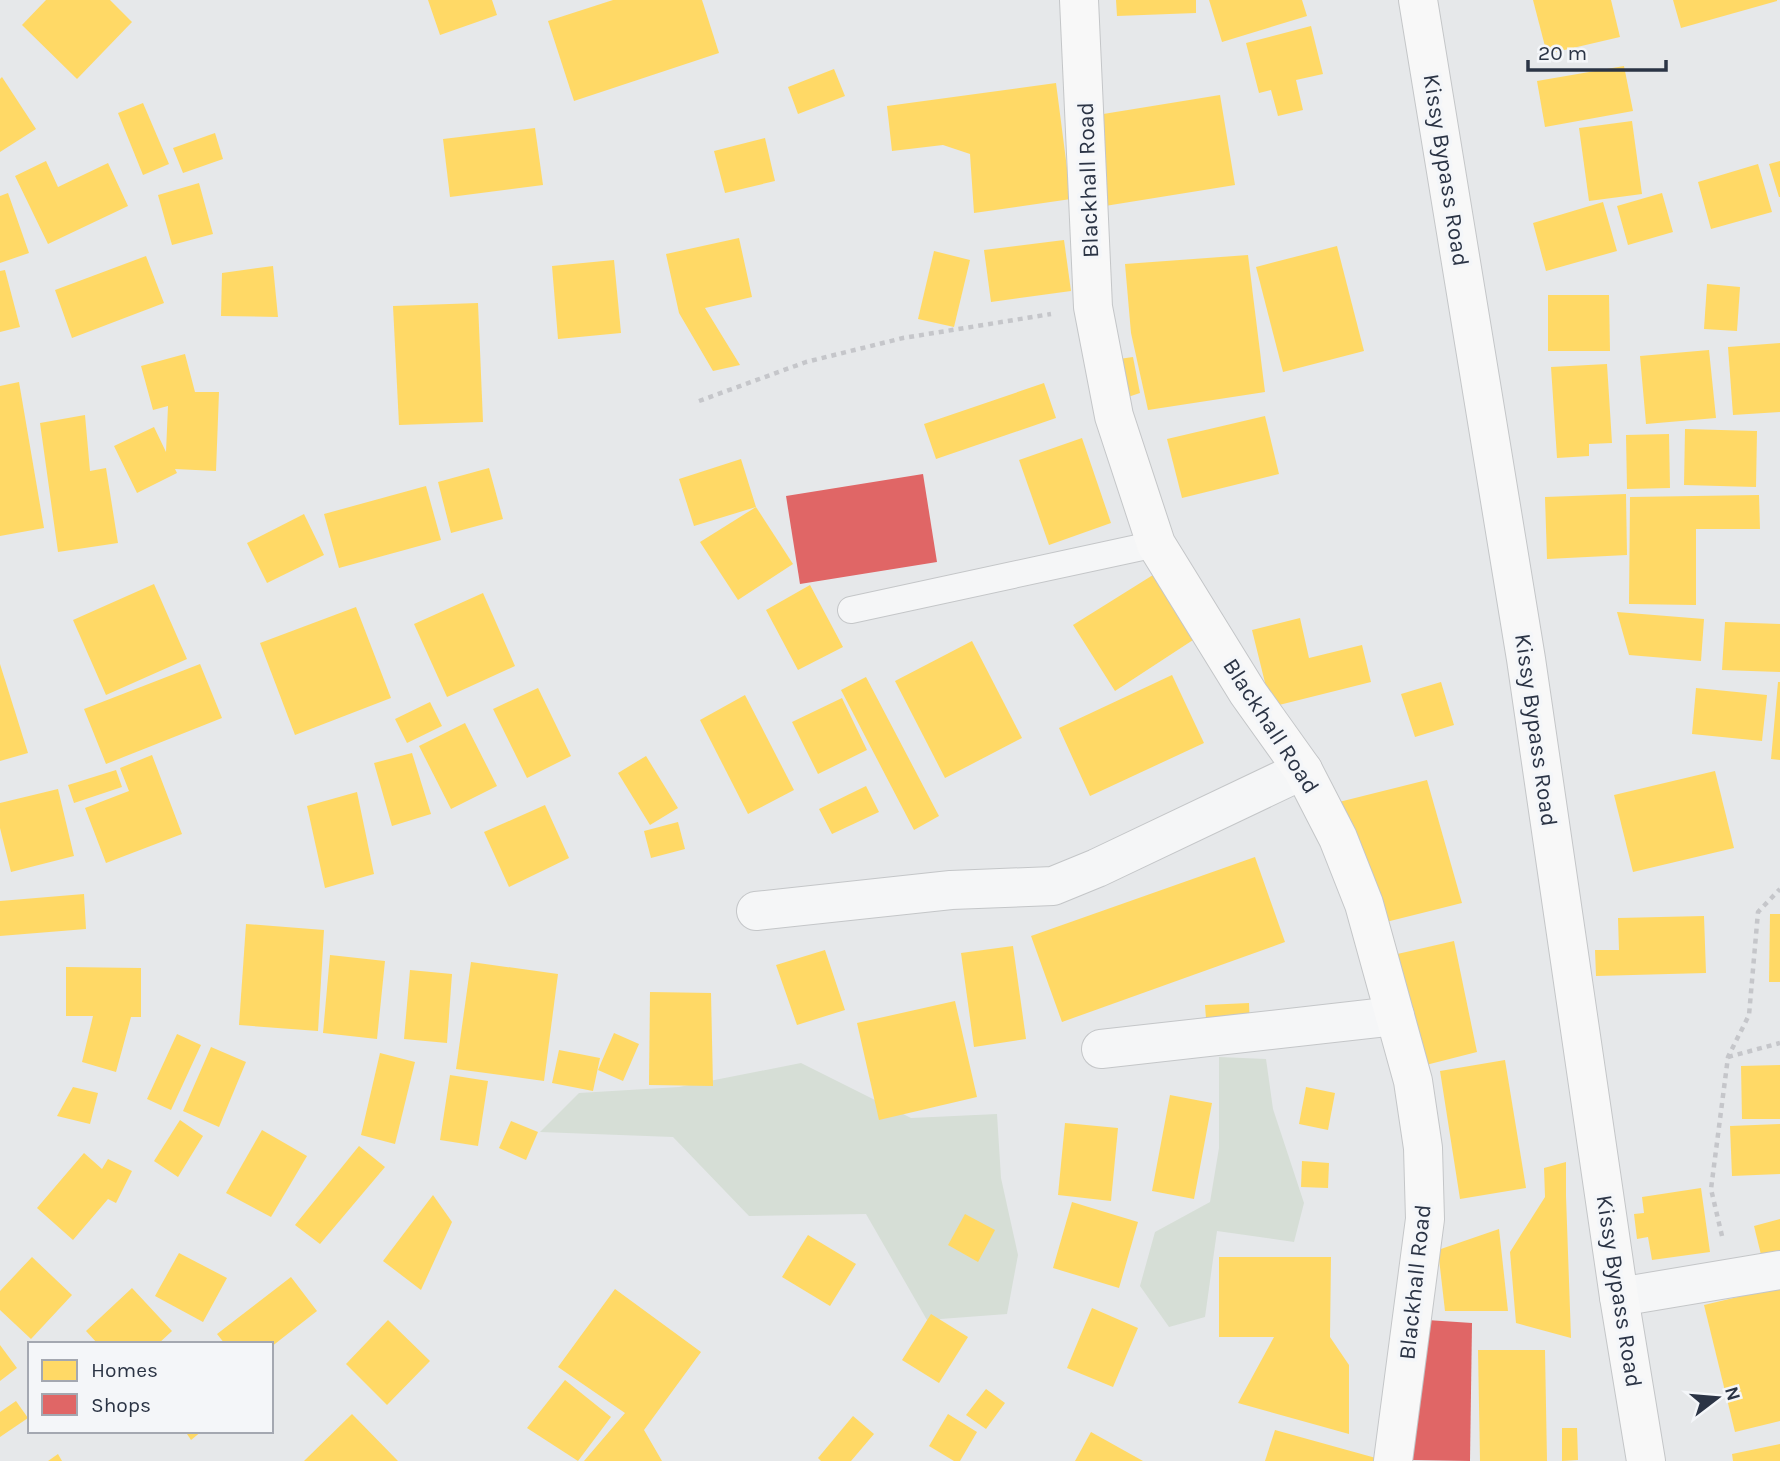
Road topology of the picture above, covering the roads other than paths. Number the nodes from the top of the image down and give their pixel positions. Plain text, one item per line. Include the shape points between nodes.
1 (1079, 0) edge
2 (1418, 0) edge
3 (1157, 544) junction
4 (850, 610) dead end
5 (1303, 770) junction
6 (756, 911) dead end
7 (1395, 1016) junction
8 (1101, 1049) dead end
9 (1780, 1270) edge
10 (1619, 1297) junction
11 (1394, 1461) edge
12 (1646, 1461) edge

1 - 3 street, Blackhall Road via 1093,307 1114,416
2 - 10 street, Kissy Bypass Road via 1527,659
3 - 4 lane
3 - 5 street, Blackhall Road via 1248,693
5 - 6 street via 1053,886 951,890
5 - 7 street, Blackhall Road via 1338,838 1364,904
7 - 8 street
7 - 11 street, Blackhall Road via 1423,1148 1424,1219
9 - 10 street
10 - 12 street, Kissy Bypass Road

